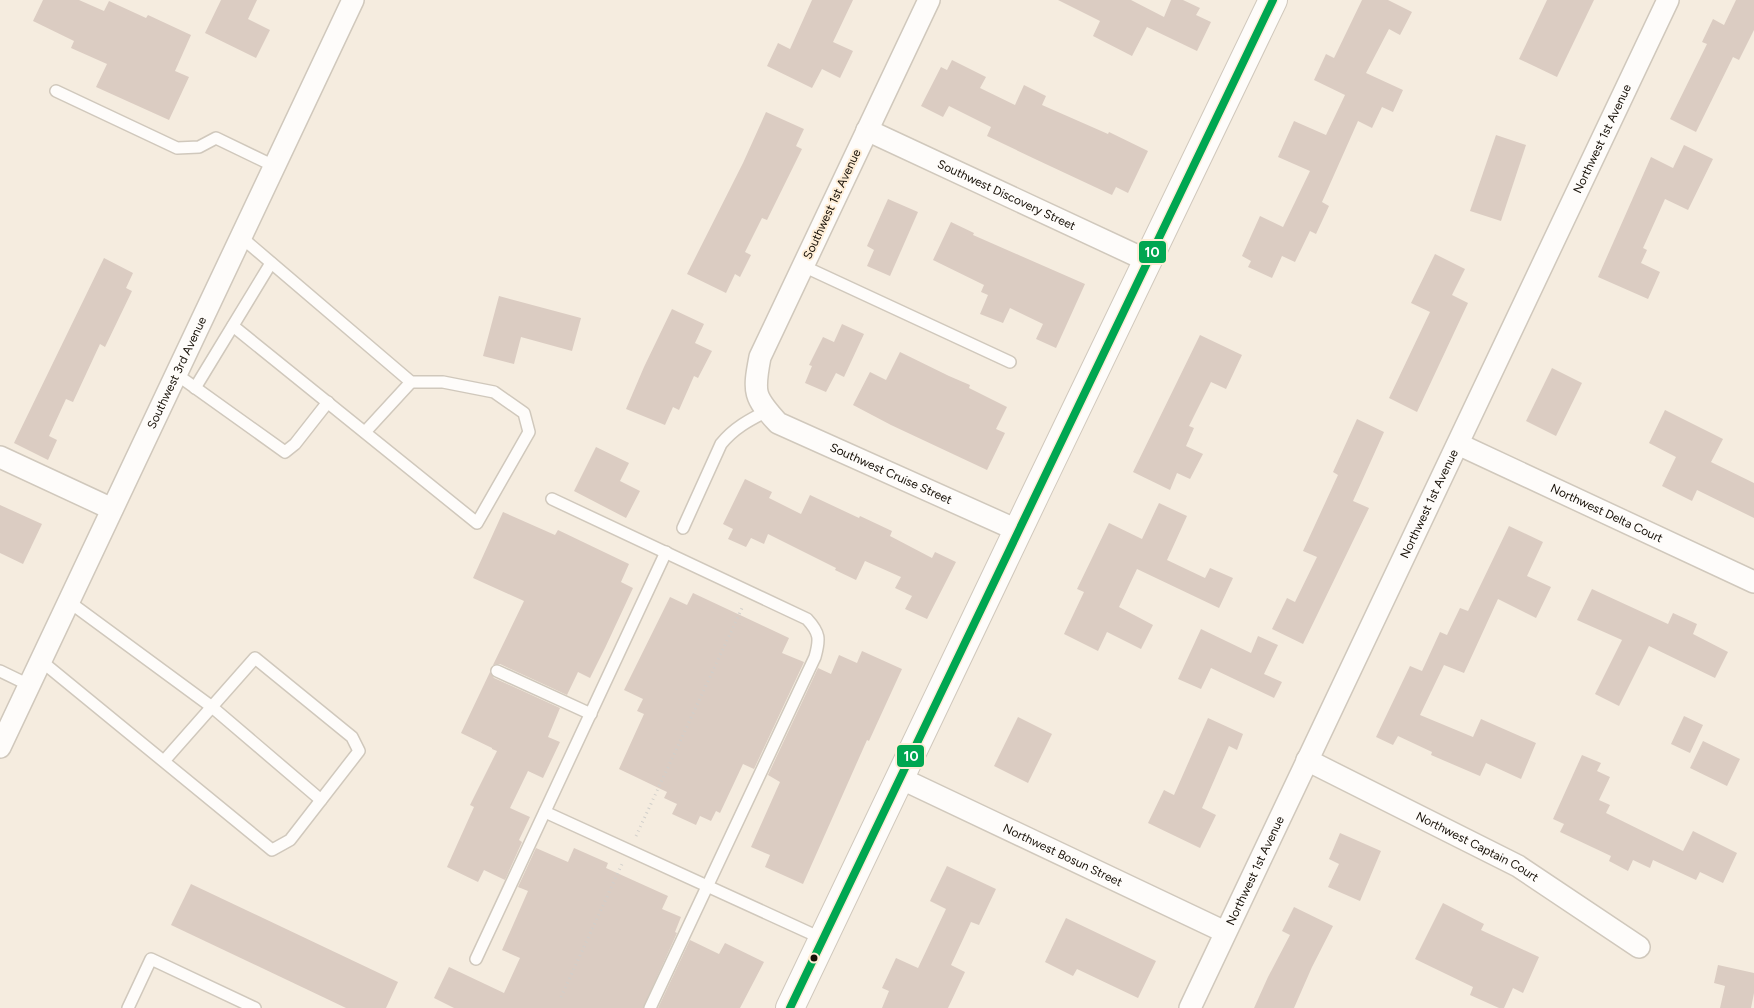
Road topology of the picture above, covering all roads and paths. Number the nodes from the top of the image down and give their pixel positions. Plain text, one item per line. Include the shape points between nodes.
1 (353, 0) edge
2 (930, 0) edge
3 (1273, 0) edge
4 (1668, 0) edge
5 (56, 91) dead end
6 (867, 130) junction
7 (274, 166) junction
8 (241, 237) junction
9 (1146, 260) junction
10 (271, 263) junction
11 (803, 266) junction
12 (233, 326) junction
13 (1010, 362) dead end
14 (176, 374) junction
15 (410, 382) junction
16 (195, 388) junction
17 (328, 402) junction
18 (767, 411) junction
19 (365, 432) junction
20 (1458, 444) junction
21 (0, 457) edge
22 (552, 499) dead end
23 (112, 508) junction
24 (683, 528) dead end
25 (1019, 531) junction
26 (666, 552) junction
27 (1754, 582) edge
28 (750, 592) junction
29 (68, 601) junction
30 (40, 660) junction
31 (0, 671) edge
32 (497, 671) dead end
33 (29, 685) junction
34 (212, 707) junction
35 (591, 714) junction
36 (0, 747) edge
37 (1307, 760) junction
38 (164, 761) junction
39 (900, 778) junction
40 (321, 800) junction
41 (545, 812) junction
42 (629, 850) junction
43 (707, 886) junction
44 (1225, 932) junction
45 (823, 938) junction
46 (1639, 947) dead end
47 (476, 959) dead end
48 (561, 997) dead end
49 (128, 1008) edge
50 (254, 1008) edge
51 (650, 1008) edge
52 (790, 1008) edge
53 (1190, 1008) edge

1 - 7 street, Southwest 3rd Avenue
2 - 6 street, Southwest 1st Avenue
3 - 9 street
4 - 20 street, Northwest 1st Avenue
5 - 7 lane via 177,148 199,147 216,138
6 - 9 street, Southwest Discovery Street
6 - 11 street, Southwest 1st Avenue
7 - 8 street, Southwest 3rd Avenue
8 - 10 lane
8 - 14 street, Southwest 3rd Avenue
9 - 25 street
10 - 12 lane
10 - 15 lane
11 - 13 lane
11 - 18 street, Southwest 1st Avenue via 760,358 755,382 759,401
12 - 16 lane
12 - 17 lane
14 - 16 lane
14 - 23 street, Southwest 3rd Avenue
15 - 19 lane
15 - 19 lane via 443,382 494,392 524,413 529,432 477,523
16 - 17 lane via 285,452
17 - 19 lane
18 - 24 lane via 730,432 721,444
18 - 25 street, Southwest Cruise Street via 778,423
20 - 27 street, Northwest Delta Court
20 - 37 street, Northwest 1st Avenue
21 - 23 street
22 - 26 lane
23 - 29 street, Southwest 3rd Avenue
25 - 39 street
26 - 28 lane
26 - 35 lane
28 - 42 path
28 - 43 lane via 807,619 815,628 820,642
29 - 30 street, Southwest 3rd Avenue
29 - 34 lane
30 - 33 street, Southwest 3rd Avenue
30 - 38 lane
31 - 33 lane
32 - 35 lane
33 - 36 street, Southwest 3rd Avenue
34 - 38 lane
34 - 40 lane
34 - 40 lane via 255,658 352,738 359,751
35 - 41 lane
37 - 44 street, Northwest 1st Avenue
37 - 46 street, Northwest Captain Court via 1518,866
38 - 40 lane via 272,850 290,840
39 - 44 street, Northwest Bosun Street
39 - 45 street
41 - 42 lane
41 - 47 lane
42 - 43 lane
42 - 48 path
43 - 45 lane
43 - 51 lane
44 - 53 street, Northwest 1st Avenue
45 - 52 street
49 - 50 lane via 151,959

